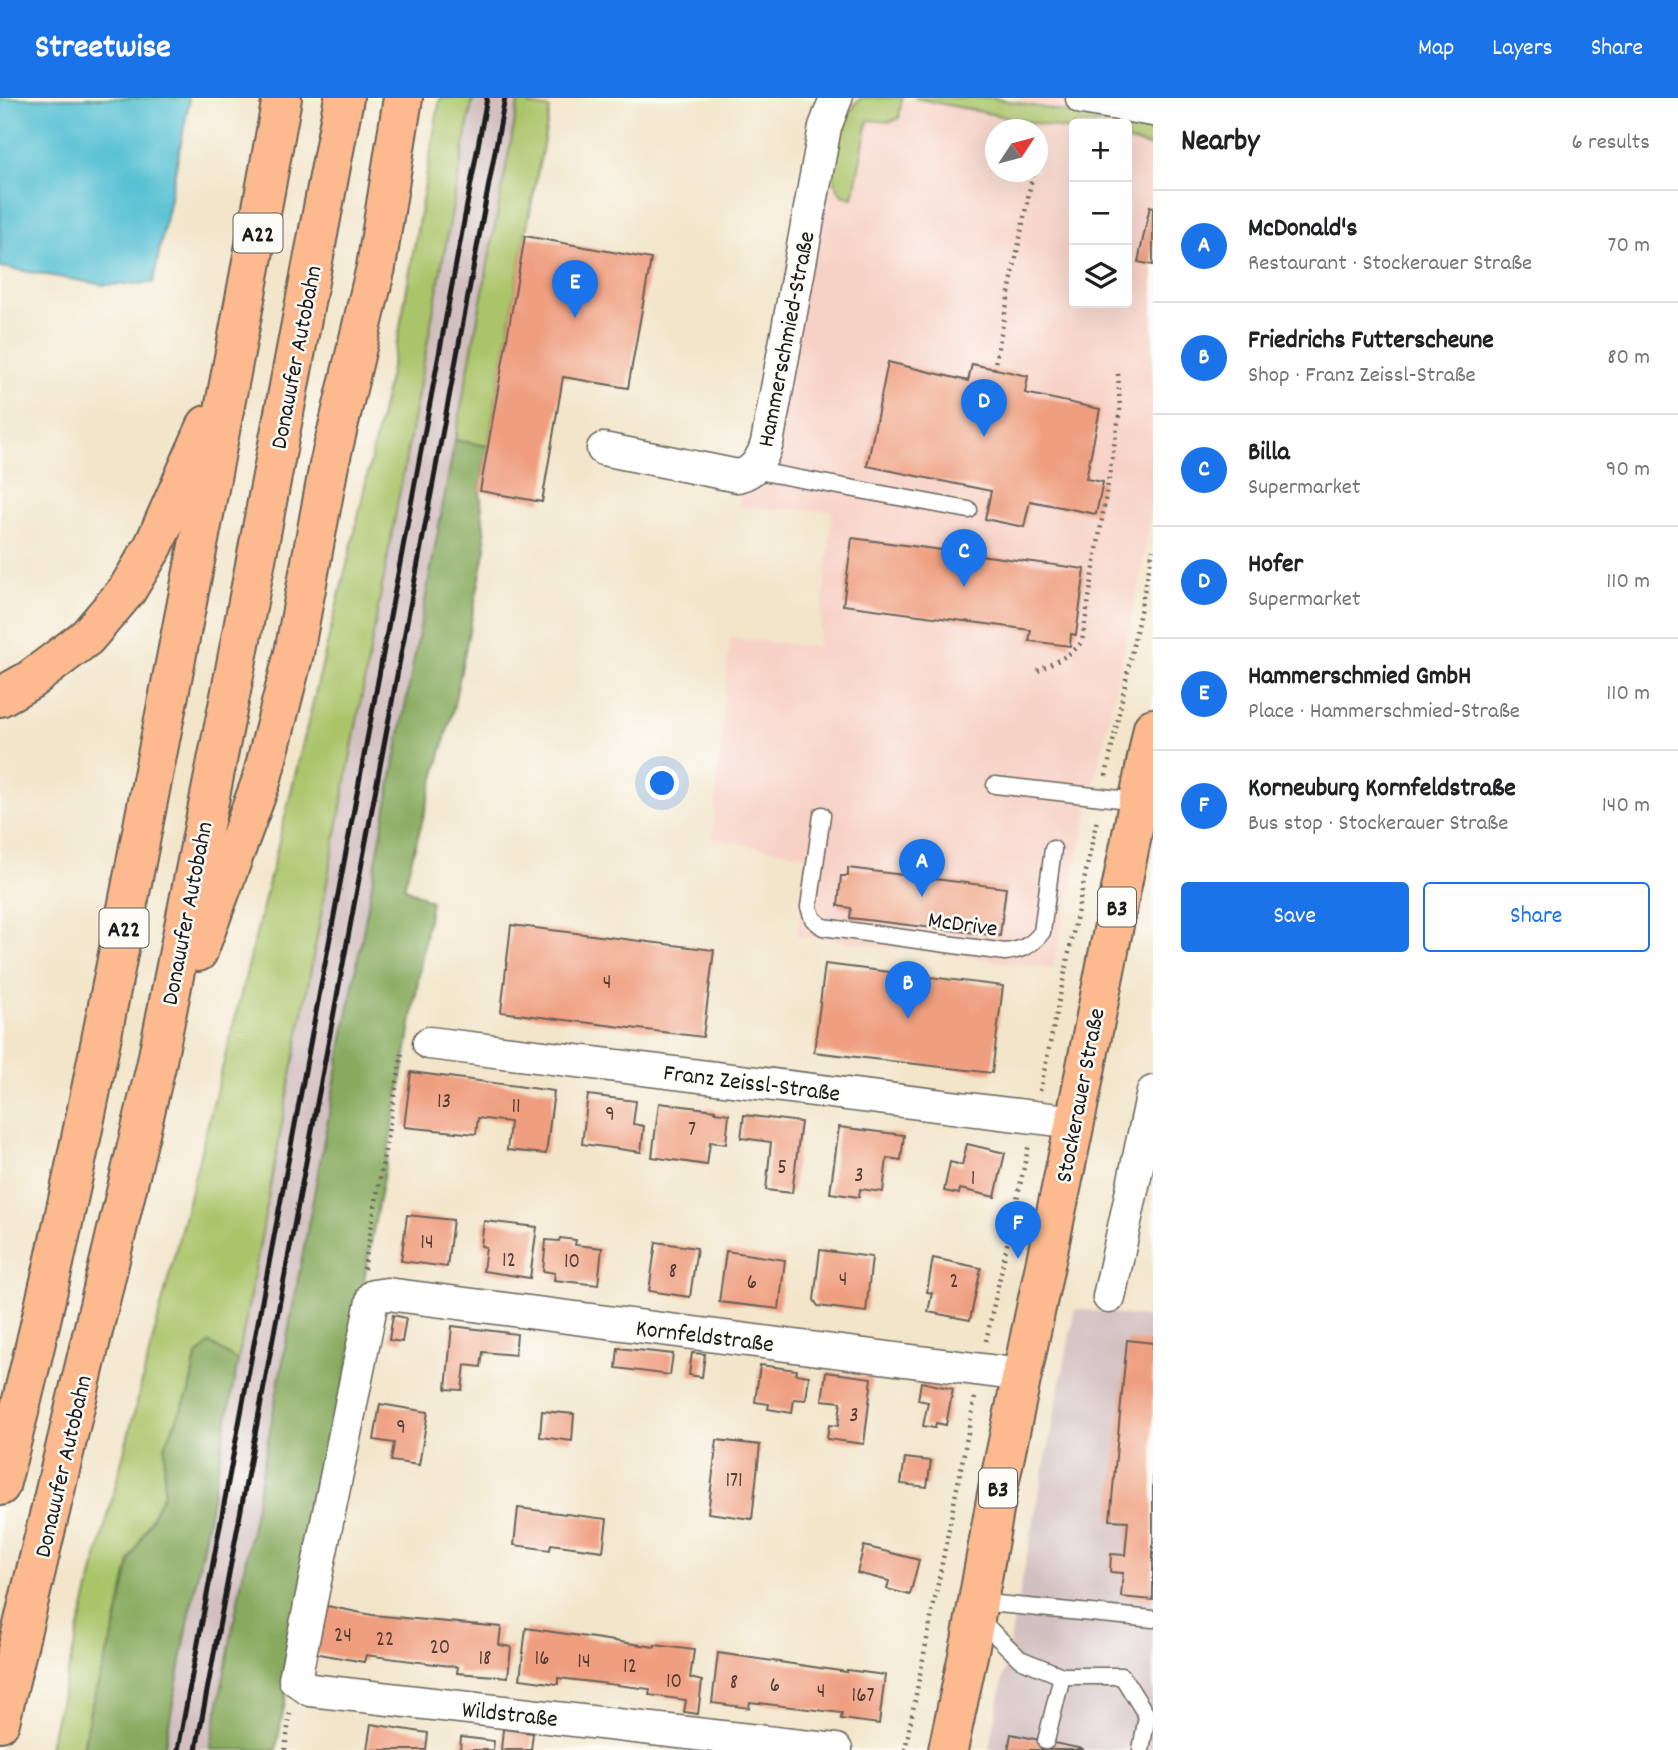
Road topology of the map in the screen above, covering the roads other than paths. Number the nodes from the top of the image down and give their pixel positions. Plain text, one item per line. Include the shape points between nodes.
1 (282, 98) edge
2 (344, 98) edge
3 (403, 98) edge
4 (836, 98) edge
5 (1082, 98) edge
6 (1153, 110) edge
7 (233, 367) junction
8 (603, 449) dead end
9 (751, 470) junction
10 (969, 510) dead end
11 (0, 697) edge
12 (1153, 727) edge
13 (995, 785) dead end
14 (1120, 799) junction
15 (822, 815) dead end
16 (1053, 849) dead end
17 (429, 1042) road end
18 (156, 1066) junction
19 (1153, 1092) edge
20 (1075, 1122) junction
21 (1109, 1297) dead end
22 (1023, 1375) junction
23 (0, 1486) edge
24 (976, 1609) junction
25 (1153, 1619) edge
26 (1062, 1676) junction
27 (310, 1690) joint
28 (0, 1722) edge
29 (1046, 1741) dead end
30 (836, 1750) edge
31 (948, 1750) edge
32 (1141, 1750) edge

1 - 7 main road, A22
2 - 18 main road, Donauufer Autobahn / A22
3 - 18 main road via 376,267 329,465 294,653 264,769
4 - 9 street, Hammerschmied-Straße via 825,127 767,443
5 - 6 street
7 - 11 main road via 154,545 127,590 87,637
7 - 23 main road, A22 via 97,1063
8 - 9 street, Hammerschmied-Straße via 727,474
9 - 10 lane
12 - 14 main road, Stockerauer Straße / B3
13 - 14 lane
14 - 20 main road, Stockerauer Straße / B3
15 - 16 lane, McDrive via 808,907 823,927 1005,952 1021,950 1042,932
17 - 20 street, Franz Zeissl-Straße
18 - 28 main road, Donauufer Autobahn / A22
19 - 21 street
20 - 22 main road, Stockerauer Straße / B3
22 - 24 main road, Stockerauer Straße / B3
22 - 27 street, Kornfeldstraße via 380,1295 295,1679
24 - 25 lane
24 - 26 lane via 1020,1659
24 - 31 main road, Stockerauer Straße / B3
26 - 29 lane
26 - 32 lane via 1122,1676 1147,1716
27 - 30 street, Wildstraße

